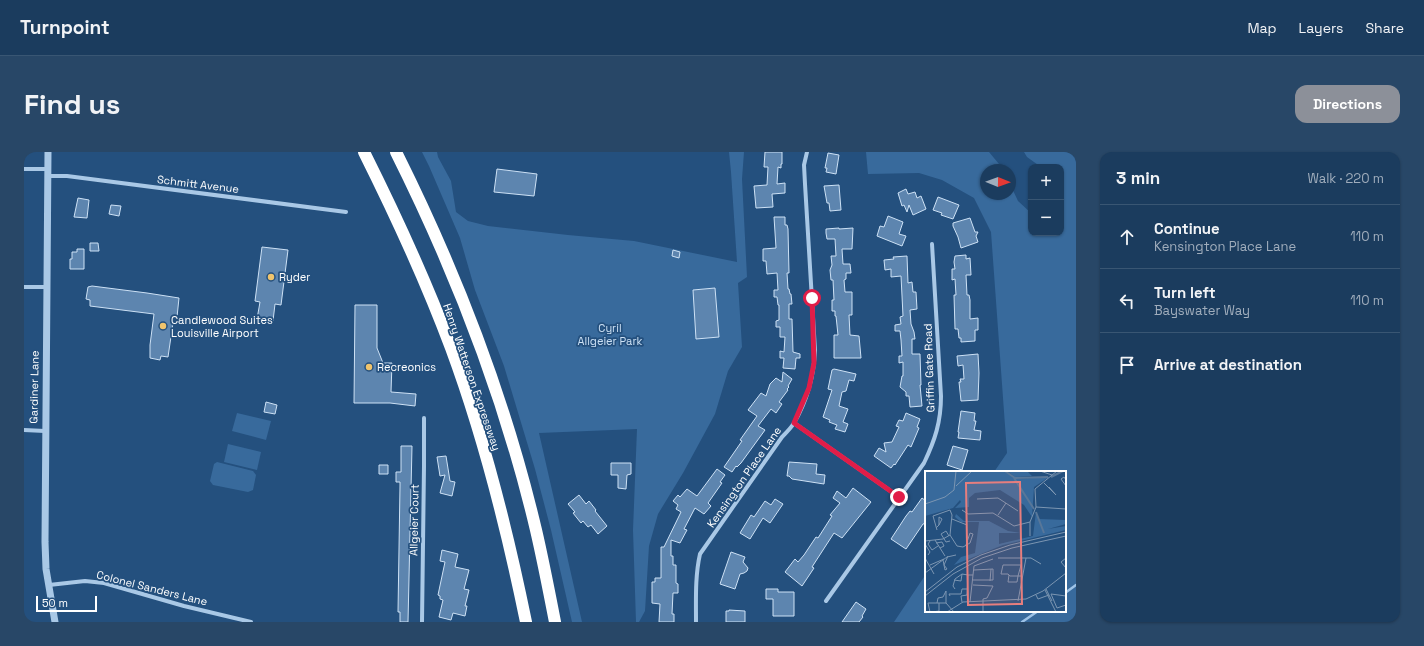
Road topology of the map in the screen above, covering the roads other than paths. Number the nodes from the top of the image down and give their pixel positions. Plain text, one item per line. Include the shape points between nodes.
1 (48, 152) edge
2 (364, 152) edge
3 (396, 152) edge
4 (807, 152) edge
5 (24, 169) edge
6 (48, 172) junction
7 (346, 212) dead end
8 (932, 244) dead end
9 (24, 287) edge
10 (46, 287) junction
11 (424, 418) dead end
12 (794, 423) junction
13 (24, 430) edge
14 (45, 430) junction
15 (899, 497) junction
16 (49, 585) junction
17 (826, 602) dead end
18 (55, 622) edge
19 (251, 622) edge
20 (422, 622) edge
21 (526, 622) edge
22 (555, 622) edge
23 (696, 622) edge

1 - 6 street, Gardiner Lane
2 - 21 highway, Henry Watterson Expressway via 406,238 451,349 495,489
3 - 22 highway, Henry Watterson Expressway via 432,225 491,378 536,530
4 - 12 street, Kensington Place Lane via 804,165 814,363 809,388
5 - 6 street, Schmitt Avenue
6 - 7 street, Schmitt Avenue
6 - 10 street, Gardiner Lane
8 - 15 street, Griffin Gate Road via 941,396 940,421 924,463
9 - 10 street
10 - 14 street, Gardiner Lane
11 - 20 street, Allgeier Court
12 - 15 street
12 - 23 street, Kensington Place Lane via 700,554
13 - 14 street
14 - 16 street, Gardiner Lane via 45,542
15 - 17 street, Griffin Gate Road
16 - 18 street, Gardiner Lane
16 - 19 street, Colonel Sanders Lane via 85,581 104,583

